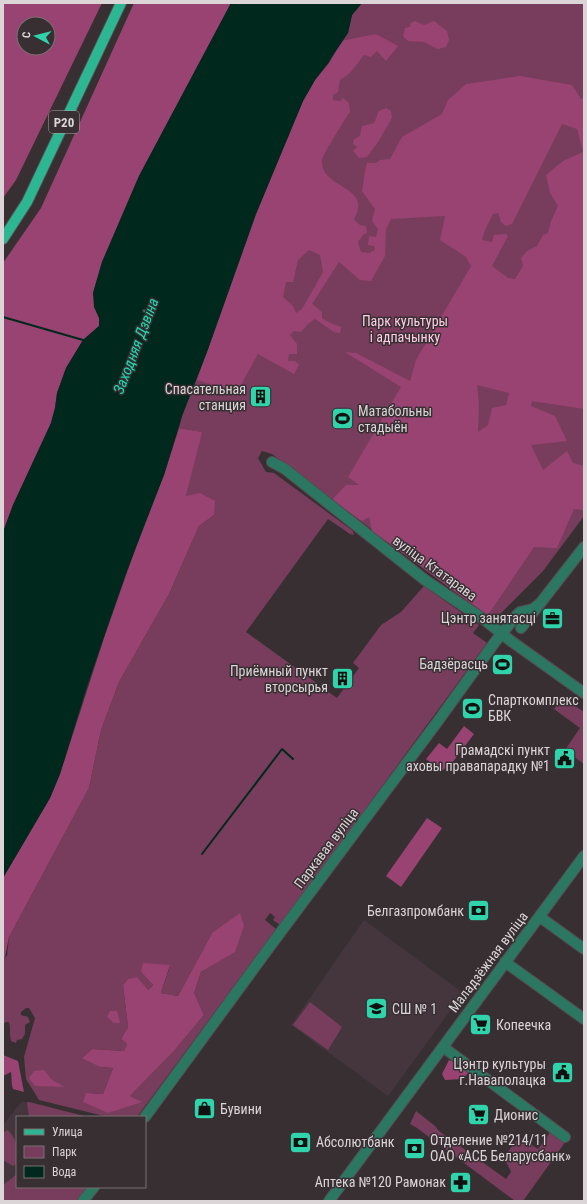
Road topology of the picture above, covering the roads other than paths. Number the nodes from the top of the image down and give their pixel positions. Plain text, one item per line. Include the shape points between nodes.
1 (121, 3) edge
2 (3, 239) edge
3 (272, 462) dead end
4 (584, 547) edge
5 (538, 606) junction
6 (521, 628) dead end
7 (502, 634) junction
8 (584, 694) edge
9 (584, 856) edge
10 (540, 916) junction
11 (584, 949) edge
12 (505, 962) junction
13 (584, 1019) edge
14 (443, 1047) junction
15 (146, 1116) edge
16 (565, 1136) dead end
17 (93, 1188) edge
18 (83, 1201) edge
19 (329, 1201) edge

1 - 2 main road, Р20 via 27,202
3 - 7 street, вуліца Ктатарава via 285,469 425,580
4 - 5 street
5 - 6 street
5 - 7 street, Паркавая вуліца via 520,612
7 - 8 street, вуліца Ктатарава
7 - 15 street, Паркавая вуліца
9 - 10 street, Маладзёжная вуліца
10 - 11 street
10 - 12 street, Маладзёжная вуліца
12 - 13 street
12 - 14 street, Маладзёжная вуліца
14 - 16 street
14 - 19 street, Маладзёжная вуліца
17 - 18 street

